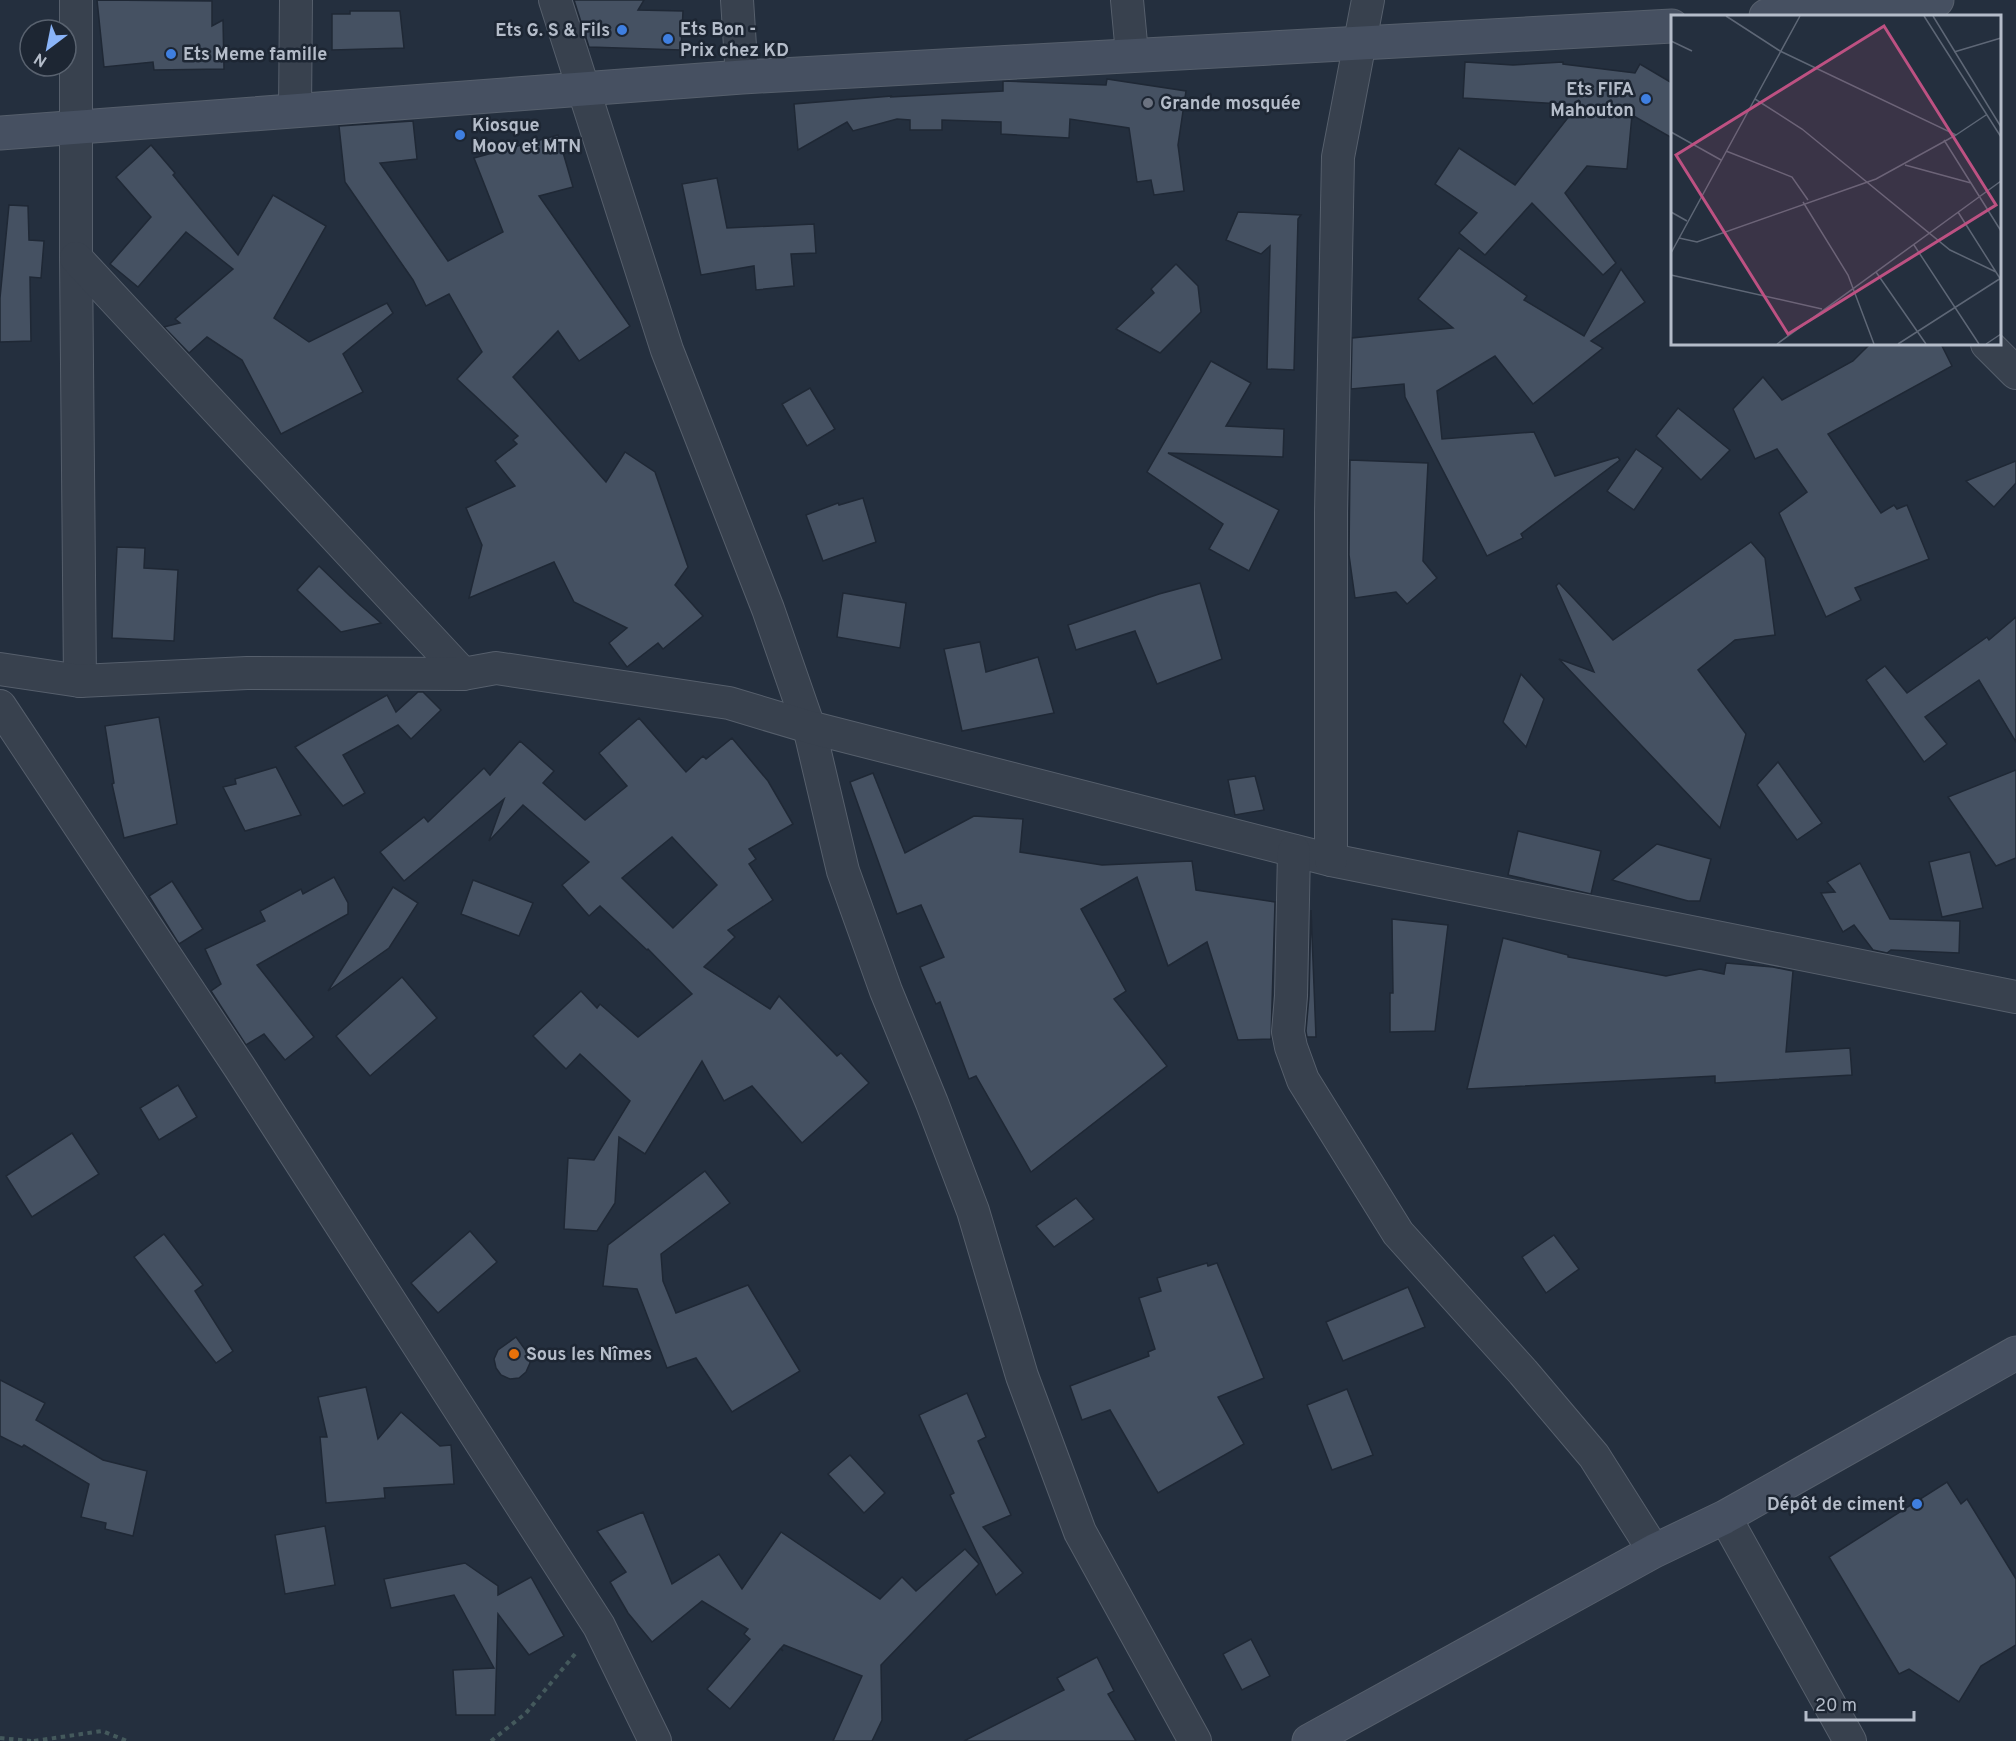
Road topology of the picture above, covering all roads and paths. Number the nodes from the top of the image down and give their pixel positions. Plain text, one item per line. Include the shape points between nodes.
1 (76, 0) edge
2 (296, 0) edge
3 (555, 0) edge
4 (737, 0) edge
5 (1127, 0) edge
6 (1368, 0) edge
7 (1937, 0) edge
8 (1777, 15) edge
9 (1671, 27) edge
10 (1358, 42) junction
11 (1132, 54) junction
12 (742, 77) junction
13 (583, 89) junction
14 (295, 110) junction
15 (75, 127) junction
16 (0, 133) edge
17 (76, 258) junction
18 (1988, 345) edge
19 (2016, 373) edge
20 (0, 669) edge
21 (464, 674) junction
22 (80, 681) junction
23 (0, 706) edge
24 (809, 727) junction
25 (1294, 851) junction
26 (1331, 860) junction
27 (2016, 997) edge
28 (2016, 1353) edge
29 (1725, 1517) junction
30 (1654, 1551) junction
31 (599, 1626) junction
32 (0, 1738) edge
33 (33, 1741) edge
34 (127, 1741) edge
35 (490, 1741) edge
36 (655, 1741) edge
37 (1195, 1741) edge
38 (1309, 1741) edge
39 (1850, 1741) edge

1 - 15 street
2 - 14 street
3 - 13 street
4 - 12 street
5 - 11 street
6 - 10 street
7 - 8 street
9 - 10 street
10 - 11 street
10 - 26 street via 1338,157 1331,512
11 - 12 street
12 - 13 street
13 - 14 street
13 - 24 street via 667,350 768,609
14 - 15 street
15 - 16 street
15 - 17 street
17 - 21 street
17 - 22 street
18 - 19 street
20 - 22 street
21 - 22 street via 247,673
21 - 24 street via 496,668 729,703
23 - 31 street via 240,1068
24 - 25 street
24 - 37 street via 843,871 886,992 973,1211 1022,1376 1080,1532
25 - 26 street
25 - 30 street via 1288,1032 1303,1080 1398,1233 1594,1456
26 - 27 street
28 - 29 street
29 - 30 street
29 - 39 street
30 - 38 street
31 - 35 path via 526,1713
31 - 36 street
32 - 33 path
33 - 34 path via 102,1731

